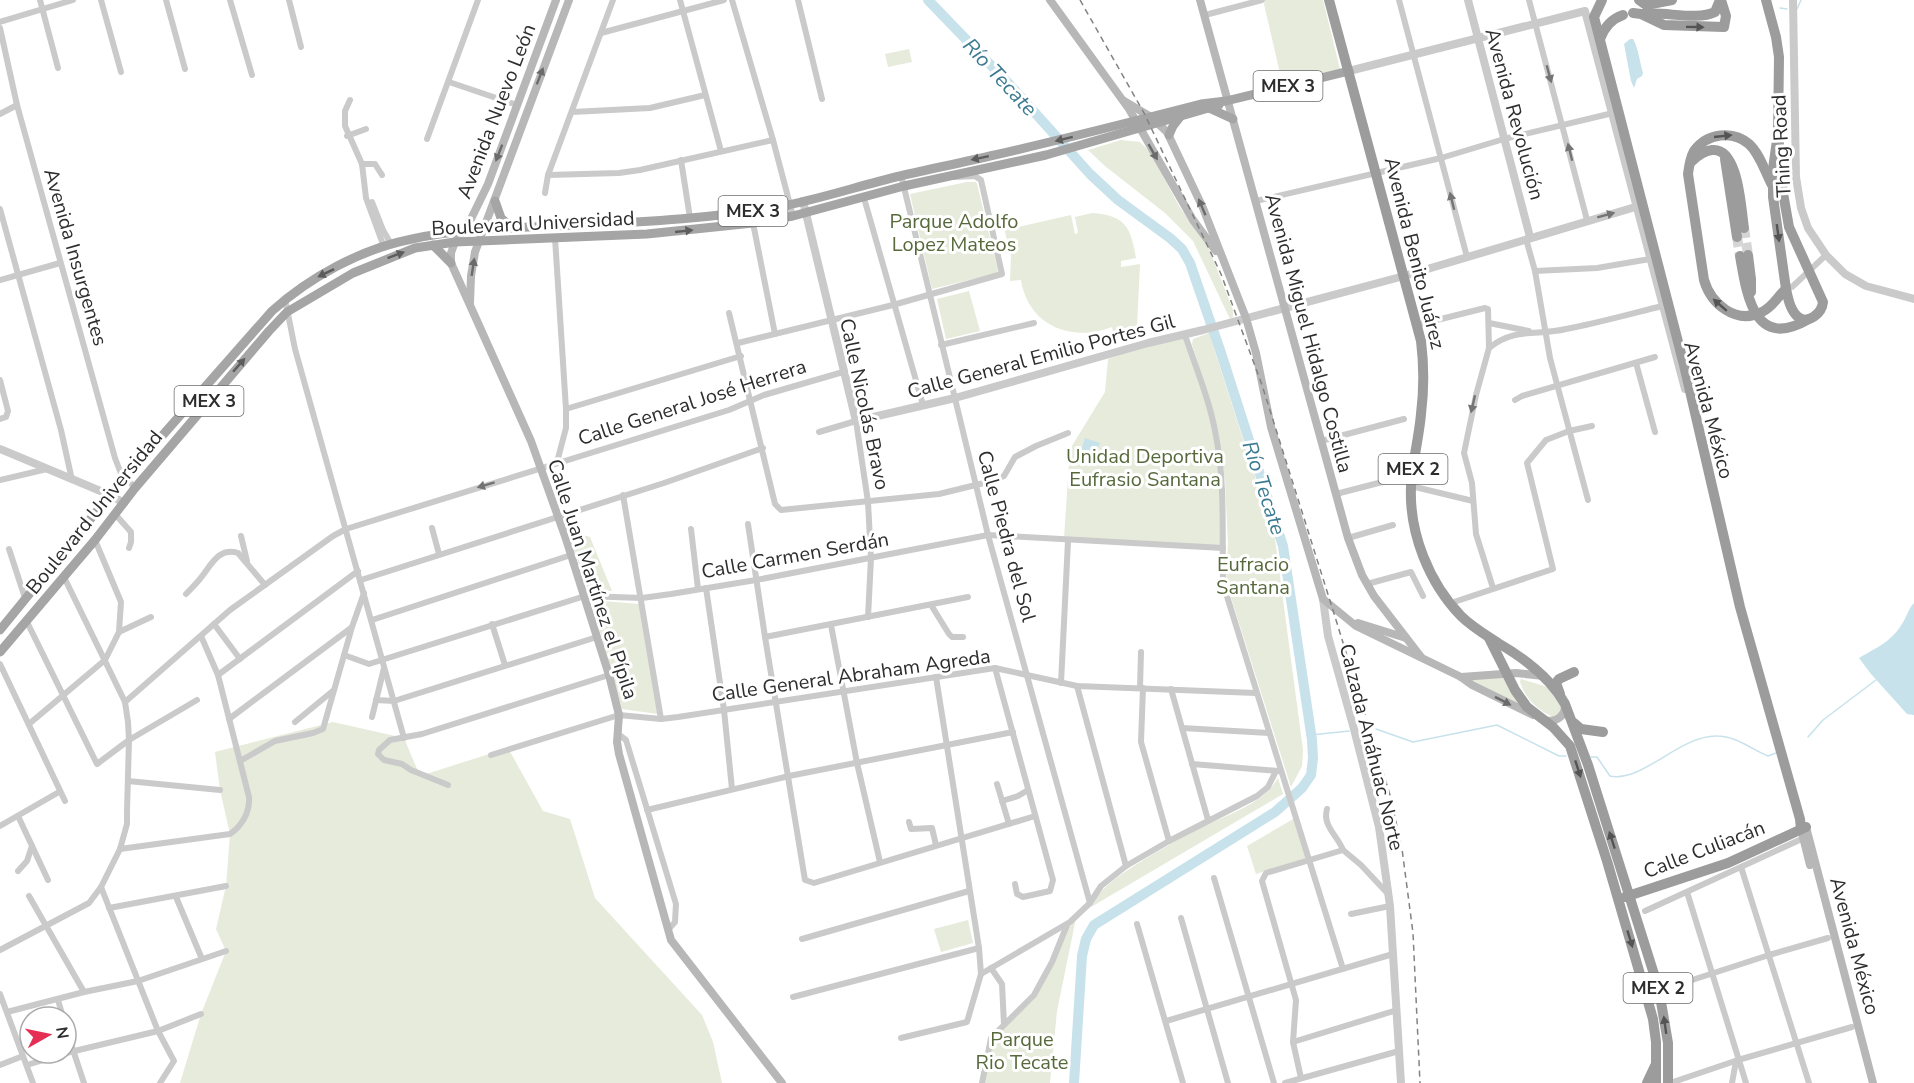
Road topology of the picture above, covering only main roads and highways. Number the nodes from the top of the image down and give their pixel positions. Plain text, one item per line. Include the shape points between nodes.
1 (556, 0) edge
2 (569, 0) edge
3 (1050, 0) edge
4 (1200, 0) edge
5 (1329, 0) edge
6 (1602, 0) edge
7 (1609, 0) edge
8 (1639, 0) edge
9 (1672, 0) edge
10 (1718, 0) edge
11 (1766, 0) edge
12 (1589, 14) junction
13 (1631, 16) junction
14 (1600, 39) junction
15 (1349, 70) junction
16 (1124, 101) junction
17 (1226, 101) junction
18 (1209, 108) junction
19 (1180, 116) junction
20 (1233, 119) junction
21 (1154, 120) junction
22 (1137, 125) junction
23 (1778, 133) junction
24 (1169, 135) junction
25 (1689, 164) junction
26 (1773, 188) junction
27 (495, 201) junction
28 (666, 220) junction
29 (512, 228) junction
30 (483, 230) junction
31 (462, 232) junction
32 (1740, 233) tunnel mouth
33 (647, 234) junction
34 (455, 242) junction
35 (479, 242) junction
36 (433, 245) junction
37 (1744, 256) tunnel mouth
38 (1224, 261) junction
39 (451, 263) junction
40 (1786, 289) junction
41 (470, 305) junction
42 (1755, 314) junction
43 (1812, 318) junction
44 (1349, 620) junction
45 (0, 630) edge
46 (1406, 638) junction
47 (1489, 638) junction
48 (0, 652) edge
49 (1421, 658) junction
50 (1574, 672) dead end
51 (1507, 674) junction
52 (1544, 676) junction
53 (1461, 677) junction
54 (1562, 699) junction
55 (1547, 722) junction
56 (1574, 723) junction
57 (1603, 732) dead end
58 (1804, 830) junction
59 (1630, 895) junction
60 (1618, 899) junction
61 (1657, 1063) junction
62 (782, 1083) edge
63 (1647, 1083) edge
64 (1656, 1083) edge
65 (1669, 1083) edge
66 (1867, 1083) edge
67 (1873, 1083) edge

1 -> 31 main road, Avenida Nuevo León via 489,184
27 -> 2 main road, Avenida Nuevo León
3 - 16 main road
4 - 17 main road, Avenida Miguel Hidalgo Costilla
5 - 15 highway, Avenida Benito Juárez / MEX 2
6 - 12 highway
7 - 12 highway
8 - 9 highway via 1646,5
10 - 13 highway via 1715,12 1706,16 1655,12
13 -> 10 highway via 1664,25 1724,27 1726,16
11 - 23 highway via 1779,57
12 - 14 highway
13 - 14 highway
14 - 58 highway, Avenida México via 1684,365 1740,607
15 - 17 main road, MEX 3
15 - 47 highway, Avenida Benito Juárez / MEX 2 via 1423,358 1423,399 1411,486 1420,546 1433,576 1452,603
16 - 21 main road
16 - 22 main road
17 - 18 main road, MEX 3
17 - 20 main road, Avenida Miguel Hidalgo Costilla
17 - 21 main road, MEX 3 via 1201,104
18 - 19 main road, MEX 3
18 - 20 main road
19 - 21 main road, MEX 3
19 - 24 main road
20 - 46 main road, Avenida Miguel Hidalgo Costilla via 1348,538 1367,584
21 - 22 main road, Boulevard Universidad / MEX 3
21 - 24 main road
22 -> 28 main road, Boulevard Universidad / MEX 3 via 1090,132 789,204
33 -> 22 main road, Boulevard Universidad / MEX 3 via 793,216 1098,141
22 -> 38 main road via 1193,220
23 - 26 highway
23 - 43 highway via 1789,227 1823,302 1820,312
38 -> 24 main road
25 -> 26 highway via 1702,143 1732,135 1753,148
25 - 32 highway via 1698,155 1719,150 1731,161
42 -> 25 highway via 1744,316 1723,310 1707,291
26 -> 40 highway
27 - 29 main road via 501,218
27 - 30 main road, Avenida Nuevo León
28 - 29 main road, Boulevard Universidad / MEX 3
28 - 33 main road via 651,225
29 - 30 main road, Boulevard Universidad / MEX 3
30 - 31 main road, Boulevard Universidad / MEX 3
30 - 35 main road, Calle Juan Martínez el Pípila
31 - 34 main road
31 -> 45 main road, Boulevard Universidad / MEX 3 via 387,245 318,277 285,299 239,346 110,495
33 - 35 main road, Boulevard Universidad / MEX 3
34 - 35 main road, Boulevard Universidad / MEX 3
34 - 36 main road, Boulevard Universidad / MEX 3
34 - 39 main road
41 -> 35 main road, Calle Juan Martínez el Pípila via 472,264
36 - 39 main road
48 -> 36 main road, Boulevard Universidad / MEX 3 via 287,312 353,273 398,254
37 - 42 highway
38 - 44 main road via 1246,318 1271,426 1323,599
39 - 41 main road, Calle Juan Martínez el Pípila
40 - 42 highway via 1775,303
40 - 43 highway via 1798,317
41 - 62 main road, Calle Juan Martínez el Pípila via 542,468 585,596 619,715 619,754 671,940
42 - 43 highway via 1761,323 1775,328
44 - 46 main road
44 - 49 main road via 1365,632
46 - 49 main road, Avenida Miguel Hidalgo Costilla
47 - 51 highway, MEX 2
47 - 52 highway, MEX 2
49 - 53 main road
50 - 54 highway via 1556,683
51 - 52 main road
51 - 53 main road
51 - 55 highway, MEX 2 via 1527,707
52 - 54 highway, MEX 2
53 -> 55 main road
54 - 55 main road via 1565,711 1558,719
54 - 56 highway, MEX 2
55 -> 60 highway, MEX 2 via 1570,746
56 - 57 highway via 1581,729
59 -> 56 highway, MEX 2
58 - 59 highway, Calle Culiacán via 1728,863
58 - 66 main road, Avenida México
58 - 67 main road, Avenida México
59 - 60 highway, Calle Culiacán
65 -> 59 highway, MEX 2 via 1668,1043 1659,990
60 -> 61 highway, MEX 2 via 1653,1019
61 - 63 highway
61 - 64 highway, MEX 2

